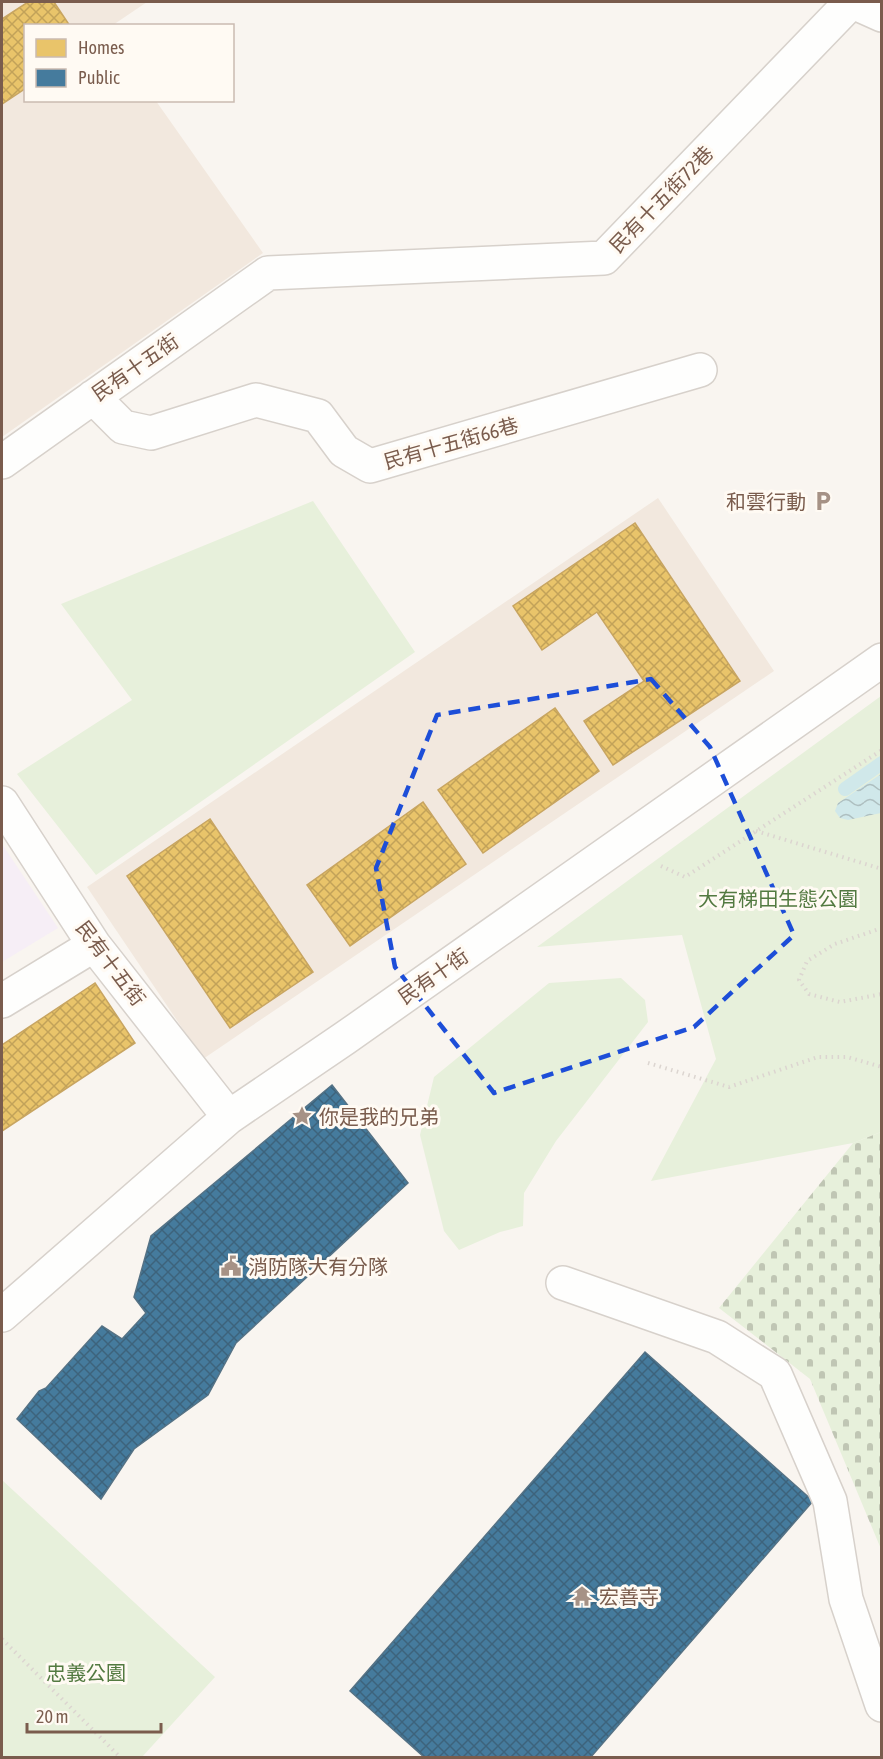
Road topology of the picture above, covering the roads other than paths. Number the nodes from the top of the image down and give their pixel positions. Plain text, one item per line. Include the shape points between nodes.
1 (852, 2) edge
2 (882, 15) edge
3 (268, 273) joint
4 (700, 370) dead end
5 (93, 397) junction
6 (2, 462) edge
7 (882, 660) edge
8 (2, 802) edge
9 (94, 945) junction
10 (2, 1001) edge
11 (230, 1117) junction
12 (563, 1283) dead end
13 (2, 1315) edge
14 (882, 1705) edge

1 - 2 street, 民有十五街72巷
1 - 3 street, 民有十五街72巷 via 604,258
3 - 5 street, 民有十五街
4 - 5 street, 民有十五街66巷 via 370,466 344,451 318,416 256,400 151,433 123,427
5 - 6 street, 民有十五街
7 - 11 street, 民有十街
8 - 9 street, 民有十五街
9 - 10 street
9 - 11 street, 民有十五街
11 - 13 street, 民有十街
12 - 14 street via 717,1337 775,1374 830,1501 846,1599

